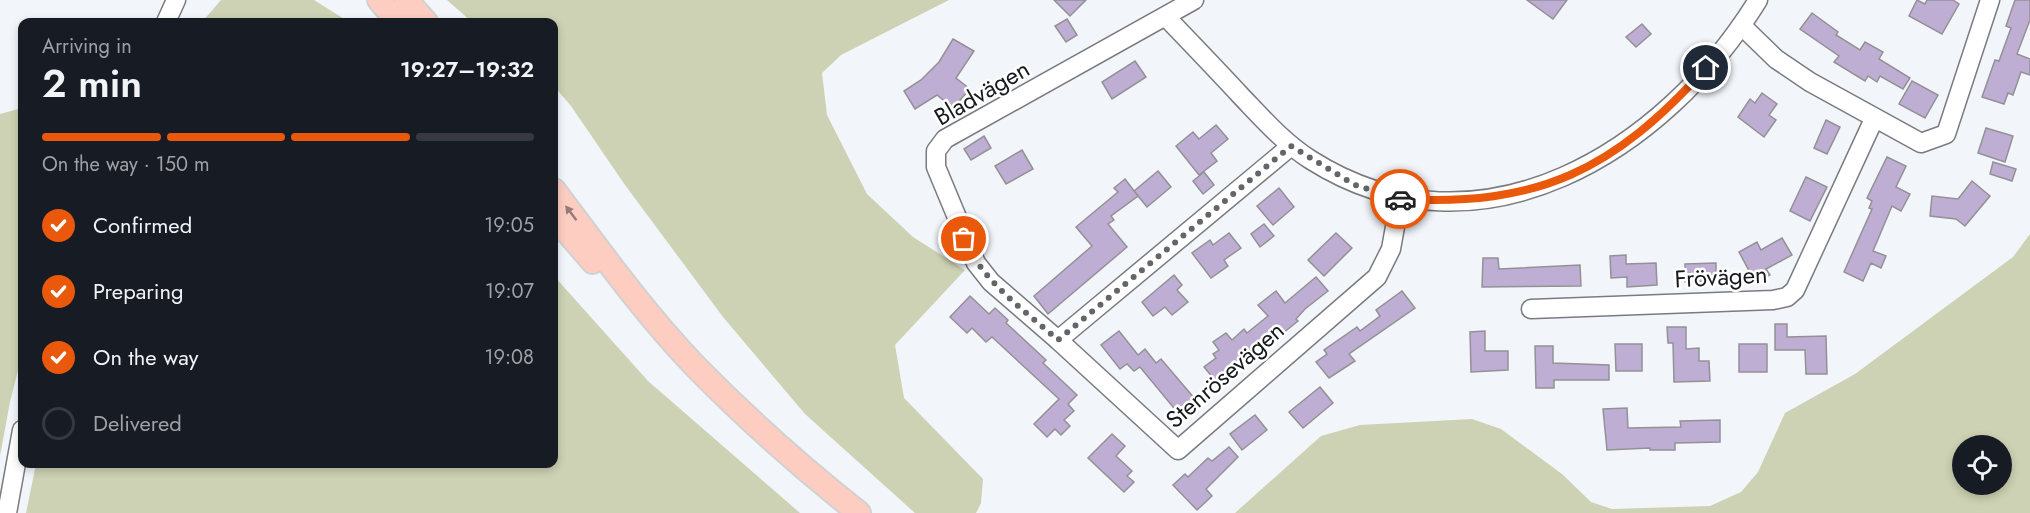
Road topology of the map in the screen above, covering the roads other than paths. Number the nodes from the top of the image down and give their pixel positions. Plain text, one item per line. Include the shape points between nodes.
1 (176, 0) edge
2 (379, 0) edge
3 (406, 0) edge
4 (1194, 0) edge
5 (1758, 0) edge
6 (1990, 0) edge
7 (1166, 17) junction
8 (168, 18) edge
9 (395, 18) edge
10 (422, 18) edge
11 (1742, 26) junction
12 (1874, 119) junction
13 (1291, 146) junction
14 (558, 195) edge
15 (1400, 199) junction
16 (558, 222) edge
17 (1531, 309) dead end
18 (659, 326) junction
19 (1058, 340) junction
20 (18, 452) edge
21 (7, 513) edge
22 (859, 513) edge

1 - 8 street
2 - 9 main road
3 - 10 main road
4 - 7 street, Bladvägen
5 - 11 street
6 - 12 street via 1946,134 1921,143
7 - 13 street
7 - 19 street, Bladvägen via 945,139 936,151 936,167 976,263
11 - 12 street via 1776,59
11 - 15 street via 1652,123 1576,173 1496,197
12 - 17 street, Frövägen via 1795,290 1787,297
13 - 15 street via 1355,185
13 - 19 street
18 -> 14 main road
15 - 19 street, Stenrösevägen via 1391,249 1377,277 1178,450
16 - 18 main road via 611,282
18 - 22 main road via 739,409
20 - 21 street

